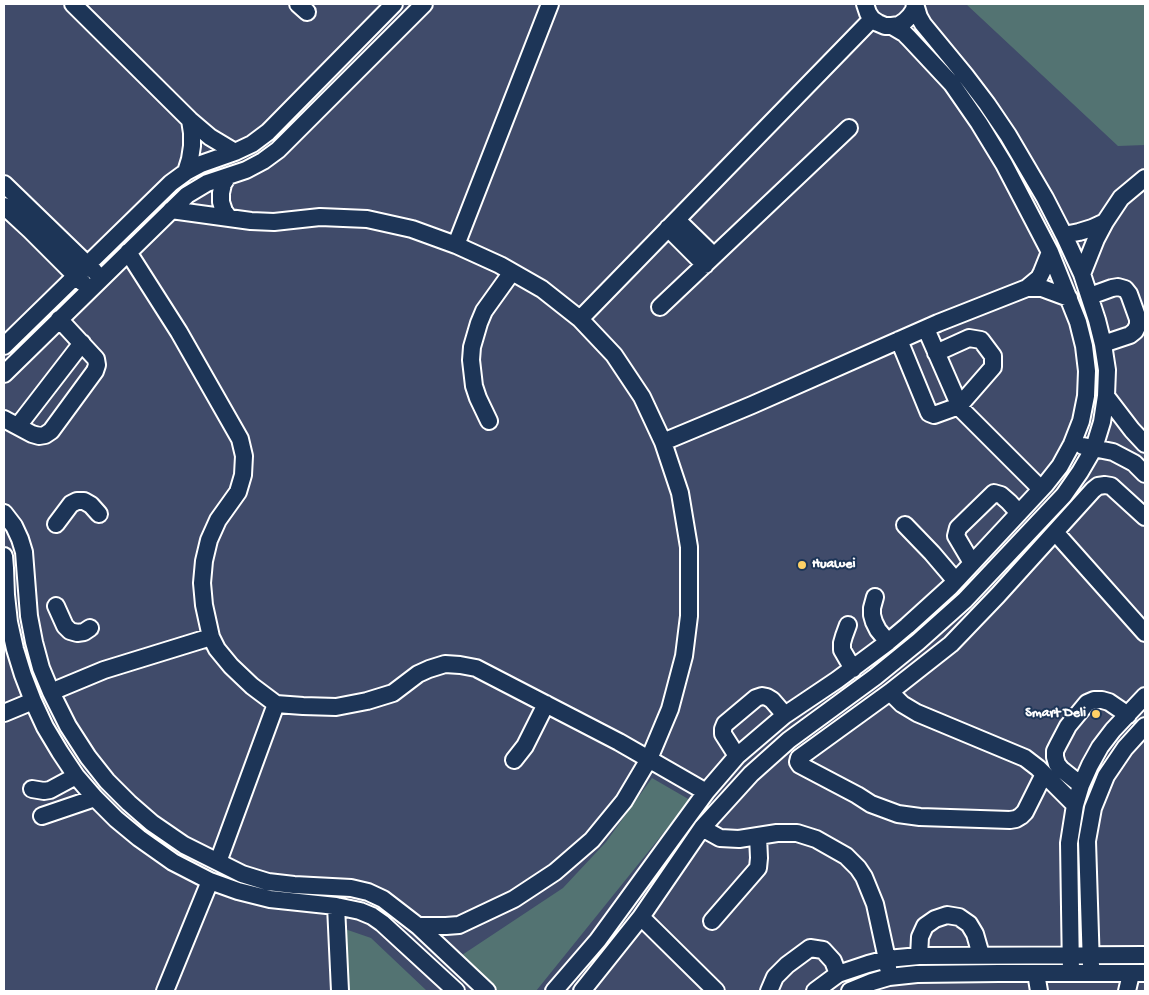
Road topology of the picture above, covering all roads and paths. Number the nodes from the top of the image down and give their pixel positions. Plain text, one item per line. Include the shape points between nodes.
1 (73, 4) edge
2 (394, 4) edge
3 (424, 4) edge
4 (550, 4) edge
5 (915, 4) edge
6 (869, 11) edge
7 (892, 26) junction
8 (190, 120) junction
9 (849, 128) dead end
10 (234, 152) junction
11 (186, 172) junction
12 (228, 176) junction
13 (1145, 178) edge
14 (4, 184) edge
15 (4, 206) edge
16 (171, 210) junction
17 (229, 218) junction
18 (1105, 222) junction
19 (672, 224) junction
20 (1064, 235) junction
21 (456, 245) junction
22 (128, 252) junction
23 (1050, 252) junction
24 (710, 260) junction
25 (87, 264) junction
26 (512, 272) junction
27 (1082, 274) junction
28 (76, 276) junction
29 (102, 278) junction
30 (1027, 288) junction
31 (90, 290) junction
32 (1090, 296) junction
33 (1069, 298) junction
34 (660, 307) dead end
35 (59, 319) junction
36 (580, 319) junction
37 (926, 329) junction
38 (899, 340) junction
39 (82, 343) junction
40 (1103, 344) junction
41 (4, 346) edge
42 (936, 353) junction
43 (4, 374) edge
44 (1106, 396) junction
45 (959, 406) junction
46 (489, 421) dead end
47 (11, 423) edge
48 (663, 442) junction
49 (1072, 444) junction
50 (1145, 444) edge
51 (1094, 448) junction
52 (1145, 474) edge
53 (1041, 489) junction
54 (4, 513) edge
55 (1019, 513) junction
56 (99, 514) dead end
57 (1145, 517) edge
58 (56, 524) dead end
59 (905, 525) dead end
60 (1055, 532) junction
61 (4, 556) edge
62 (972, 563) junction
63 (952, 584) junction
64 (875, 597) dead end
65 (965, 600) junction
66 (56, 606) dead end
67 (848, 625) dead end
68 (90, 628) dead end
69 (1145, 633) edge
70 (211, 637) junction
71 (888, 642) junction
72 (853, 669) junction
73 (51, 692) junction
74 (890, 692) junction
75 (1145, 696) edge
76 (32, 701) junction
77 (276, 704) junction
78 (546, 704) junction
79 (4, 713) edge
80 (785, 715) junction
81 (1128, 715) junction
82 (1145, 726) edge
83 (737, 756) junction
84 (649, 759) junction
85 (514, 760) dead end
86 (1044, 774) junction
87 (76, 776) junction
88 (1081, 785) junction
89 (32, 789) dead end
90 (706, 792) junction
91 (95, 798) junction
92 (1075, 805) junction
93 (42, 816) dead end
94 (152, 823) junction
95 (702, 828) junction
96 (758, 836) junction
97 (139, 838) junction
98 (218, 862) junction
99 (210, 881) junction
100 (336, 906) junction
101 (641, 917) junction
102 (712, 921) dead end
103 (459, 925) junction
104 (418, 926) junction
105 (1070, 955) junction
106 (1090, 955) junction
107 (1145, 955) edge
108 (449, 956) junction
109 (918, 956) junction
110 (981, 956) junction
111 (887, 959) junction
112 (1036, 973) junction
113 (838, 974) junction
114 (1071, 974) junction
115 (1091, 974) junction
116 (1138, 974) edge
117 (889, 977) junction
118 (165, 991) edge
119 (340, 991) edge
120 (456, 991) edge
121 (487, 991) edge
122 (554, 991) edge
123 (582, 991) edge
124 (716, 991) edge
125 (769, 991) edge
126 (815, 991) edge
127 (850, 991) edge
128 (1039, 991) edge
129 (1127, 991) edge

1 - 8 street
2 - 10 street via 268,132
3 - 12 street via 278,150 246,170
4 - 21 street
5 - 7 street via 905,21
5 - 20 street via 923,24 1008,135
6 - 7 street via 878,23
6 - 19 street
7 - 23 street via 904,33 952,84 1004,164
8 - 10 street
8 - 11 street via 192,146
9 - 24 street
10 - 11 street
11 - 25 street
12 - 16 street via 207,183
12 - 17 street via 221,202
13 - 18 street via 1121,198
14 - 25 street
15 - 28 street
16 - 17 street
16 - 22 street
17 - 21 street via 274,222 320,217 367,219 412,229
18 - 20 street
18 - 27 street
19 - 24 street
19 - 36 street
20 - 27 street
21 - 26 street
22 - 29 street
22 - 70 street via 232,422 244,456 238,492 218,520 204,561 203,598
23 - 30 street via 1042,272
23 - 33 street
24 - 34 street
25 - 28 street
25 - 29 street
26 - 36 street via 542,289
26 - 46 street via 484,311 472,348 474,386
27 - 32 street
28 - 31 street
28 - 41 street
29 - 31 street
30 - 33 street via 1042,288
30 - 37 street
31 - 35 street
32 - 40 street
32 - 40 street via 1112,288 1125,289 1138,319 1135,331 1130,335
33 - 49 street via 1084,346 1087,371 1081,421
35 - 39 street
35 - 43 street
36 - 48 street via 614,355 642,397
37 - 38 street
37 - 42 street
38 - 45 street via 929,412 934,415
38 - 48 street
39 - 47 street
39 - 47 street via 96,359 95,371 51,431 39,436
40 - 44 street
42 - 45 street
42 - 45 street via 969,338 981,340 993,356 993,367
44 - 50 street
44 - 51 street
45 - 53 street
48 - 84 street via 680,494 689,547 689,616 684,656 670,709
49 - 51 street
49 - 53 street via 1060,466
51 - 52 street via 1124,457
51 - 65 street via 1064,495
53 - 55 street
54 - 73 street via 14,526 24,552 34,642
55 - 62 street
55 - 62 street via 1001,495 994,493 958,528 956,536
56 - 58 street via 91,505 77,501 70,504
57 - 60 street via 1111,486 1098,486
59 - 63 street via 932,553
60 - 69 street
60 - 74 street via 951,644
61 - 76 street via 9,622
62 - 63 street
63 - 65 street
63 - 71 street
64 - 71 street via 872,608 874,622
65 - 95 street via 875,677 789,740 751,774
66 - 68 street via 70,631 84,632
67 - 72 street via 842,650
70 - 73 street via 104,670
70 - 77 street via 232,666
71 - 72 street
72 - 80 street
73 - 94 street via 88,758 107,781
74 - 86 street via 917,713 1025,758
74 - 86 street via 799,758 798,763 871,804 898,814 920,817 1016,819 1025,812
75 - 81 street
76 - 79 street
76 - 87 street
77 - 78 street via 336,707 367,701 393,693 418,674 446,664 476,668
77 - 98 street
78 - 84 street
78 - 85 street via 525,746
80 - 83 street
80 - 83 street via 772,700 762,696 725,724 723,734
81 - 88 street via 1100,747
81 - 88 street via 1109,702 1094,700 1087,703 1068,726 1055,757 1061,769
82 - 106 street via 1106,776 1093,808 1087,841
83 - 90 street
84 - 90 street
84 - 103 street via 624,802 592,840 555,872 514,900
86 - 92 street
87 - 89 street via 44,792
87 - 91 street
88 - 92 street
90 - 122 street via 598,940
91 - 93 street
91 - 97 street
92 - 105 street via 1069,843
94 - 97 street
94 - 98 street via 184,845
95 - 96 street via 720,838
95 - 101 street
96 - 102 street via 758,868
96 - 111 street via 797,833 816,838 846,856 864,877
97 - 99 street via 173,862
98 - 104 street via 268,882 368,892 383,898
99 - 100 street via 270,899
99 - 118 street
100 - 119 street
100 - 120 street via 360,911 382,922
101 - 123 street
101 - 124 street
103 - 104 street
103 - 108 street
104 - 108 street
105 - 106 street
105 - 110 street
105 - 114 street
106 - 107 street
106 - 115 street
108 - 121 street
109 - 110 street
109 - 110 street via 925,926 946,916 958,917 969,924
109 - 111 street
111 - 113 street
111 - 117 street
112 - 114 street
112 - 117 street
112 - 128 street
113 - 125 street via 833,961 823,950 810,948 775,977
113 - 126 street
114 - 115 street
115 - 116 street
116 - 129 street
117 - 127 street

